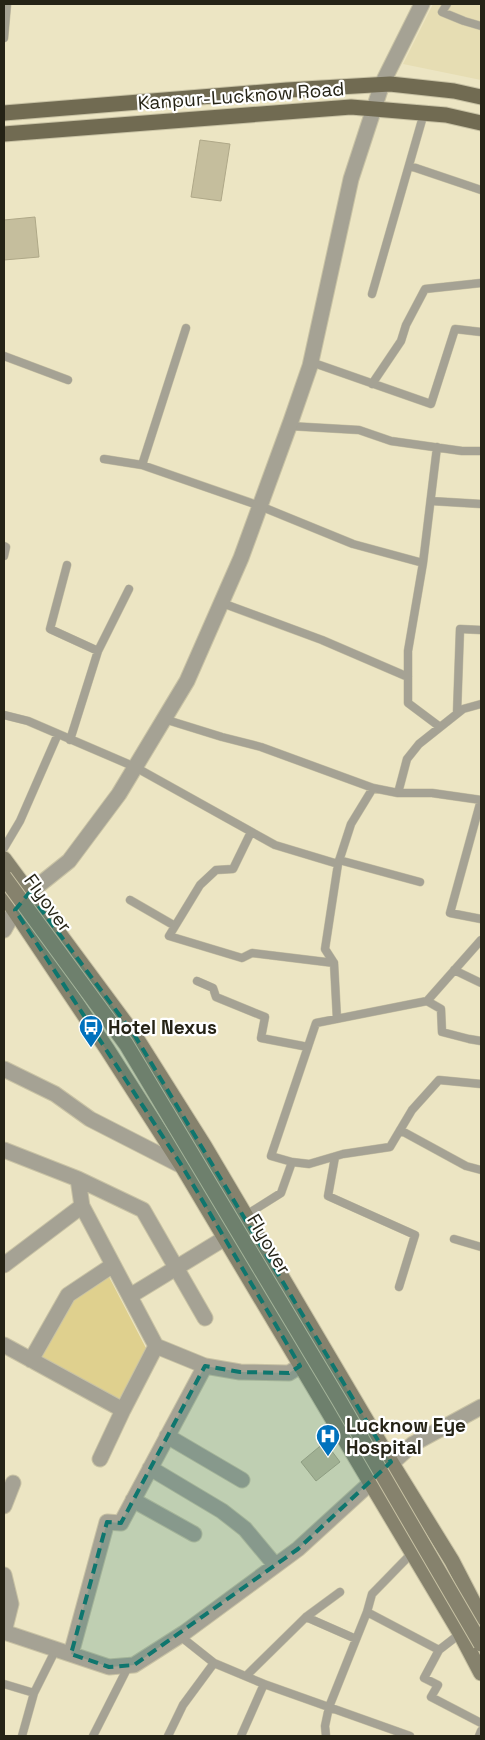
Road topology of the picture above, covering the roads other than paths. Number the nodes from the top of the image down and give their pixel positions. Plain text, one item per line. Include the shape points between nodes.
1 (7, 4) edge
2 (422, 4) edge
3 (447, 4) edge
4 (481, 26) edge
5 (4, 38) edge
6 (382, 84) junction
7 (481, 97) edge
8 (153, 101) junction
9 (374, 108) junction
10 (4, 113) edge
11 (424, 113) junction
12 (155, 122) junction
13 (481, 123) edge
14 (4, 134) edge
15 (410, 166) junction
16 (481, 190) edge
17 (481, 283) edge
18 (372, 294) dead end
19 (186, 328) dead end
20 (481, 332) edge
21 (4, 356) edge
22 (311, 362) junction
23 (68, 380) dead end
24 (372, 384) junction
25 (289, 426) junction
26 (436, 447) junction
27 (481, 451) edge
28 (104, 459) dead end
29 (142, 465) junction
30 (431, 501) junction
31 (481, 504) edge
32 (260, 506) junction
33 (4, 546) edge
34 (4, 556) edge
35 (423, 563) junction
36 (67, 565) dead end
37 (129, 589) dead end
38 (222, 603) junction
39 (481, 630) edge
40 (98, 650) junction
41 (408, 677) junction
42 (481, 704) edge
43 (457, 713) junction
44 (4, 715) edge
45 (164, 719) junction
46 (440, 727) junction
47 (58, 734) junction
48 (70, 740) junction
49 (135, 767) junction
50 (373, 788) junction
51 (398, 793) junction
52 (481, 800) edge
53 (251, 832) junction
54 (4, 848) edge
55 (4, 859) edge
56 (339, 862) junction
57 (4, 876) edge
58 (420, 882) dead end
59 (29, 893) junction
60 (4, 895) edge
61 (130, 900) dead end
62 (14, 910) junction
63 (481, 919) edge
64 (175, 926) junction
65 (4, 930) edge
66 (481, 940) edge
67 (334, 964) junction
68 (454, 970) junction
69 (196, 982) dead end
70 (481, 983) edge
71 (427, 1001) junction
72 (337, 1018) junction
73 (481, 1040) edge
74 (308, 1047) junction
75 (4, 1069) edge
76 (481, 1084) edge
77 (400, 1130) junction
78 (4, 1150) edge
79 (334, 1156) junction
80 (292, 1162) junction
81 (182, 1166) junction
82 (481, 1170) edge
83 (78, 1179) junction
84 (82, 1206) junction
85 (246, 1215) junction
86 (225, 1238) junction
87 (454, 1239) dead end
88 (481, 1246) edge
89 (4, 1265) edge
90 (113, 1265) junction
91 (177, 1268) junction
92 (399, 1287) dead end
93 (130, 1296) junction
94 (205, 1318) dead end
95 (4, 1345) edge
96 (156, 1346) junction
97 (31, 1360) junction
98 (205, 1366) junction
99 (300, 1366) junction
100 (481, 1407) edge
101 (123, 1410) junction
102 (167, 1436) junction
103 (100, 1459) dead end
104 (391, 1462) junction
105 (150, 1468) junction
106 (242, 1480) dead end
107 (13, 1483) dead end
108 (370, 1484) junction
109 (133, 1500) junction
110 (4, 1506) edge
111 (194, 1534) dead end
112 (412, 1553) junction
113 (276, 1565) junction
114 (4, 1576) edge
115 (340, 1592) dead end
116 (367, 1612) junction
117 (306, 1617) junction
118 (481, 1617) edge
119 (481, 1621) edge
120 (4, 1632) edge
121 (460, 1633) junction
122 (180, 1636) junction
123 (356, 1640) junction
124 (481, 1644) edge
125 (439, 1650) junction
126 (63, 1652) junction
127 (214, 1663) junction
128 (129, 1665) junction
129 (481, 1673) edge
130 (246, 1676) junction
131 (4, 1684) edge
132 (264, 1684) junction
133 (34, 1693) junction
134 (329, 1707) junction
135 (481, 1723) edge
136 (481, 1731) edge
137 (22, 1736) edge
138 (93, 1736) edge
139 (168, 1736) edge
140 (241, 1736) edge
141 (326, 1736) edge
142 (410, 1736) edge
143 (479, 1736) edge

1 - 5 lane
2 - 6 street
3 - 4 lane via 442,12
6 - 7 main road, Kanpur-Lucknow Road
6 - 8 main road, Kanpur-Lucknow Road
6 - 9 street
8 - 10 main road, Kanpur-Lucknow Road
8 - 12 main road
9 - 11 main road, Kanpur-Lucknow Road
9 - 12 main road, Kanpur-Lucknow Road
9 - 22 street via 352,179
11 - 13 main road, Kanpur-Lucknow Road
11 - 15 lane
12 - 14 main road, Kanpur-Lucknow Road
15 - 16 lane
15 - 18 lane
17 - 24 lane via 425,289 400,341
19 - 29 lane
20 - 24 lane via 455,329 431,404
21 - 23 lane
22 - 24 lane
22 - 25 street
25 - 26 lane via 359,430 391,441
25 - 32 street
26 - 27 lane
26 - 30 lane
28 - 29 lane
29 - 32 lane
30 - 31 lane
30 - 35 lane
32 - 35 lane via 353,544
32 - 38 street
33 - 34 lane
35 - 41 lane via 408,651
36 - 40 lane via 50,629
37 - 40 lane
38 - 41 lane via 322,640
38 - 45 street via 187,681
39 - 43 lane via 460,629
40 - 48 lane
41 - 46 lane via 408,703
42 - 43 lane
43 - 46 lane
44 - 47 lane
45 - 49 street
45 - 50 lane via 261,746
46 - 51 lane via 407,759
47 - 48 lane
47 - 54 lane via 20,821
48 - 49 lane
49 - 53 lane
49 - 59 street via 69,861
50 - 51 lane
50 - 56 lane via 351,824
51 - 52 lane via 432,793
52 - 63 lane via 450,913
53 - 56 lane via 275,845
53 - 64 lane via 233,869 216,870 200,885
55 - 59 main road
56 - 58 lane
56 - 67 lane via 325,949
57 - 124 main road, Flyover, bridge via 126,1044
59 - 62 street
59 - 85 main road via 135,1036
60 - 62 main road
61 - 64 lane
62 - 65 street
62 - 81 main road
64 - 67 lane via 170,936 242,958 252,953
66 - 68 lane
67 - 72 lane
68 - 70 lane
68 - 71 lane
69 - 74 lane via 213,988 216,997 265,1017 261,1038
71 - 72 lane
71 - 73 lane via 441,1009 442,1032
72 - 74 lane via 316,1023
74 - 80 lane via 271,1156
75 - 81 street via 55,1094 90,1119
76 - 77 lane via 439,1080 412,1110
77 - 79 lane via 390,1147
77 - 82 lane via 466,1166
78 - 83 street
79 - 80 lane via 309,1164
79 - 92 lane via 328,1196 416,1235
80 - 85 lane via 281,1192
81 - 86 main road
83 - 84 street
83 - 91 street via 142,1210
84 - 89 street
84 - 90 street
85 - 86 street
85 - 104 main road
86 - 91 street
86 - 99 main road
87 - 88 lane
90 - 93 street
90 - 97 street via 68,1295
91 - 93 street
91 - 94 street
93 - 96 street
95 - 97 street
96 - 98 street
96 - 101 street
97 - 101 street
98 - 99 street via 240,1372 289,1372
98 - 102 street
99 - 108 main road
100 - 104 street via 413,1444
101 - 103 street
102 - 105 street
102 - 106 street
104 - 108 street
104 - 118 main road via 452,1561
105 - 109 street
105 - 113 street via 222,1511 245,1529
107 - 110 street
108 - 112 main road
108 - 113 street
109 - 111 street
109 - 126 street via 121,1523 107,1522
112 - 116 lane via 372,1594
112 - 121 main road
113 - 122 street
114 - 120 street via 11,1604
115 - 117 lane
116 - 123 lane
116 - 125 lane
117 - 123 lane
117 - 130 lane
119 - 121 lane
120 - 126 street
121 - 125 lane
121 - 129 main road
122 - 127 lane
122 - 128 street
123 - 134 lane
125 - 135 lane via 424,1678 438,1685 431,1697
126 - 128 street via 109,1667
126 - 133 lane
127 - 130 lane
127 - 139 lane via 183,1705
128 - 138 lane
130 - 132 lane
131 - 133 lane
132 - 134 lane
132 - 140 lane
133 - 137 lane
134 - 141 lane
134 - 142 lane
136 - 143 lane

